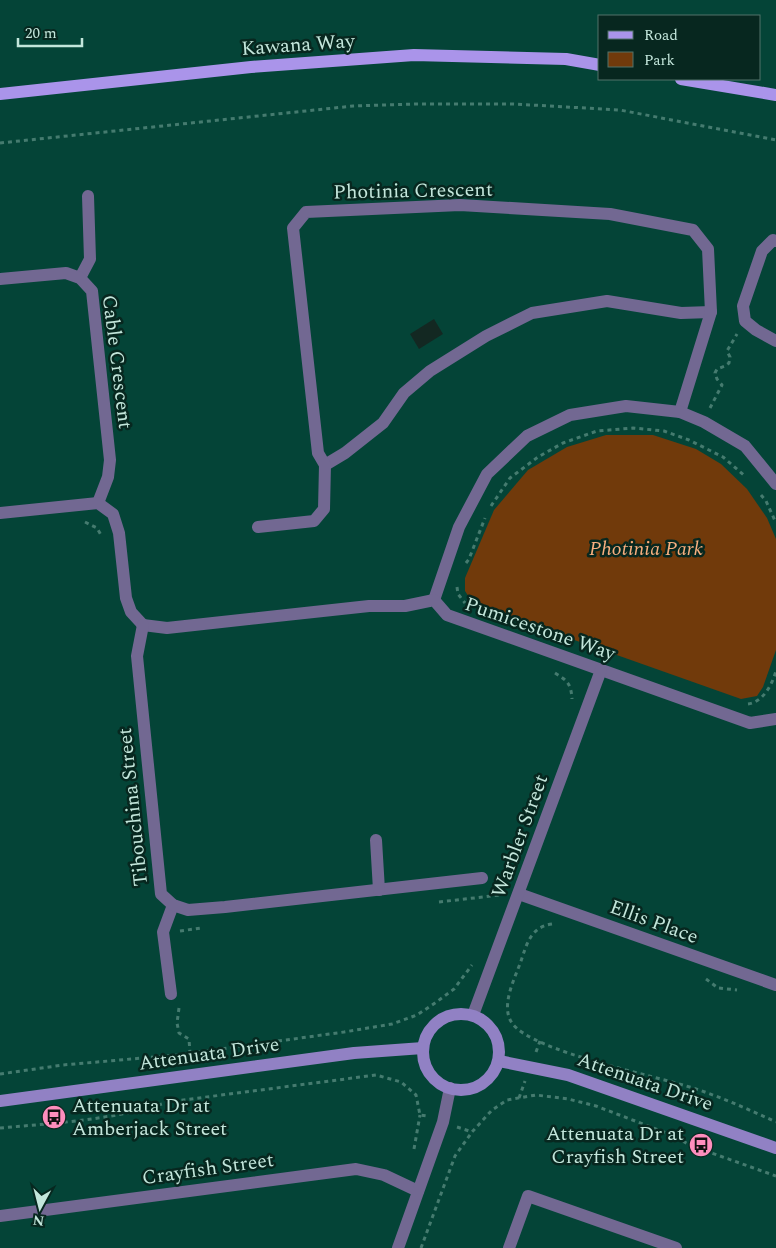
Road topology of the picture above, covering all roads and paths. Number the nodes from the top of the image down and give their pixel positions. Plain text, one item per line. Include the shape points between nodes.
1 (598, 65) edge
2 (687, 80) edge
3 (0, 94) edge
4 (776, 95) edge
5 (776, 140) edge
6 (0, 144) edge
7 (88, 196) dead end
8 (776, 241) edge
9 (80, 278) junction
10 (0, 279) edge
11 (711, 312) junction
12 (745, 321) junction
13 (776, 341) edge
14 (680, 412) junction
15 (704, 422) junction
16 (695, 443) junction
17 (325, 465) junction
18 (750, 482) dead end
19 (776, 484) edge
20 (755, 488) dead end
21 (98, 503) junction
22 (0, 512) edge
23 (81, 521) dead end
24 (776, 523) edge
25 (258, 527) dead end
26 (102, 537) dead end
27 (462, 568) dead end
28 (456, 582) dead end
29 (434, 600) junction
30 (469, 606) dead end
31 (143, 625) junction
32 (553, 666) dead end
33 (601, 670) junction
34 (776, 671) edge
35 (572, 700) dead end
36 (743, 704) dead end
37 (776, 718) edge
38 (376, 840) dead end
39 (482, 878) dead end
40 (379, 890) junction
41 (519, 894) junction
42 (434, 902) dead end
43 (500, 904) dead end
44 (173, 906) junction
45 (559, 926) dead end
46 (209, 927) dead end
47 (174, 931) dead end
48 (475, 960) dead end
49 (701, 976) dead end
50 (776, 985) edge
51 (741, 991) dead end
52 (171, 994) dead end
53 (180, 1006) dead end
54 (473, 1015) junction
55 (423, 1048) junction
56 (190, 1053) junction
57 (499, 1060) junction
58 (0, 1074) edge
59 (450, 1088) junction
60 (0, 1101) edge
61 (426, 1116) dead end
62 (776, 1122) edge
63 (0, 1128) edge
64 (463, 1128) dead end
65 (472, 1132) junction
66 (776, 1148) edge
67 (776, 1176) edge
68 (418, 1191) junction
69 (0, 1216) edge
70 (398, 1248) edge
71 (421, 1248) edge
72 (509, 1248) edge
73 (676, 1248) edge

1 - 3 main road, Kawana Way via 566,59 414,55 251,67
2 - 4 main road
5 - 6 path via 620,110 514,104 415,104 353,106
7 - 9 street via 90,259
8 - 12 street via 773,240 762,252 743,306
9 - 10 street, Cable Crescent via 66,273
9 - 21 street, Cable Crescent via 92,291 110,460 108,478
11 - 14 street, Photinia Crescent
11 - 17 street via 681,313 607,301 532,312 430,371 404,394 383,423
11 - 17 street, Photinia Crescent via 708,249 693,230 610,214 460,205 306,212 293,228 318,453
12 - 13 street
12 - 15 path via 727,351 729,362 715,373 722,385
14 - 15 street
14 - 29 street via 626,406 570,415 527,436 487,474 459,527
15 - 16 path
15 - 19 street via 746,446
16 - 18 path via 723,457
16 - 27 path via 664,431 633,428 597,431 563,443 510,478 488,511 469,559
17 - 25 street, Photinia Crescent via 324,509 314,521
20 - 24 path via 766,501
21 - 22 street
21 - 31 street via 113,514 119,533 126,598 131,612
23 - 26 path via 97,528
28 - 30 path via 458,594
29 - 31 street via 405,606 369,606 167,628
29 - 33 street, Pumicestone Way via 447,616
31 - 44 street, Tibouchina Street via 136,656 160,894
32 - 35 path via 551,672 570,685
33 - 37 street, Pumicestone Way via 750,722
33 - 41 street, Warbler Street
34 - 36 path via 764,696
38 - 40 street
39 - 40 street, Tibouchina Street
40 - 44 street, Tibouchina Street via 188,910
41 - 50 street, Ellis Place
41 - 54 street, Warbler Street
42 - 43 path via 503,895
44 - 52 street via 163,932
45 - 62 path via 551,924 537,929 529,937 508,1004 512,1023 546,1044 695,1088
46 - 47 path
48 - 56 path via 454,989 417,1015 392,1024
49 - 51 path via 718,988
53 - 56 path via 179,1033 189,1039
54 - 55 street via 448,1016 437,1022 429,1031
54 - 57 street via 483,1020 494,1033 500,1049
55 - 59 street via 425,1065 431,1076
55 - 60 street, Attenuata Drive via 354,1053
56 - 58 path via 63,1064
57 - 59 street via 486,1082 475,1088
57 - 66 street, Attenuata Drive via 568,1075
59 - 68 street
61 - 63 path via 420,1115 416,1095 402,1082 376,1075 168,1102 112,1116
64 - 65 path
65 - 67 path via 492,1110 507,1100 536,1095 568,1099 605,1110
65 - 71 path via 455,1156
68 - 69 street, Crayfish Street via 384,1175 356,1169
68 - 70 street
72 - 73 street via 528,1196

